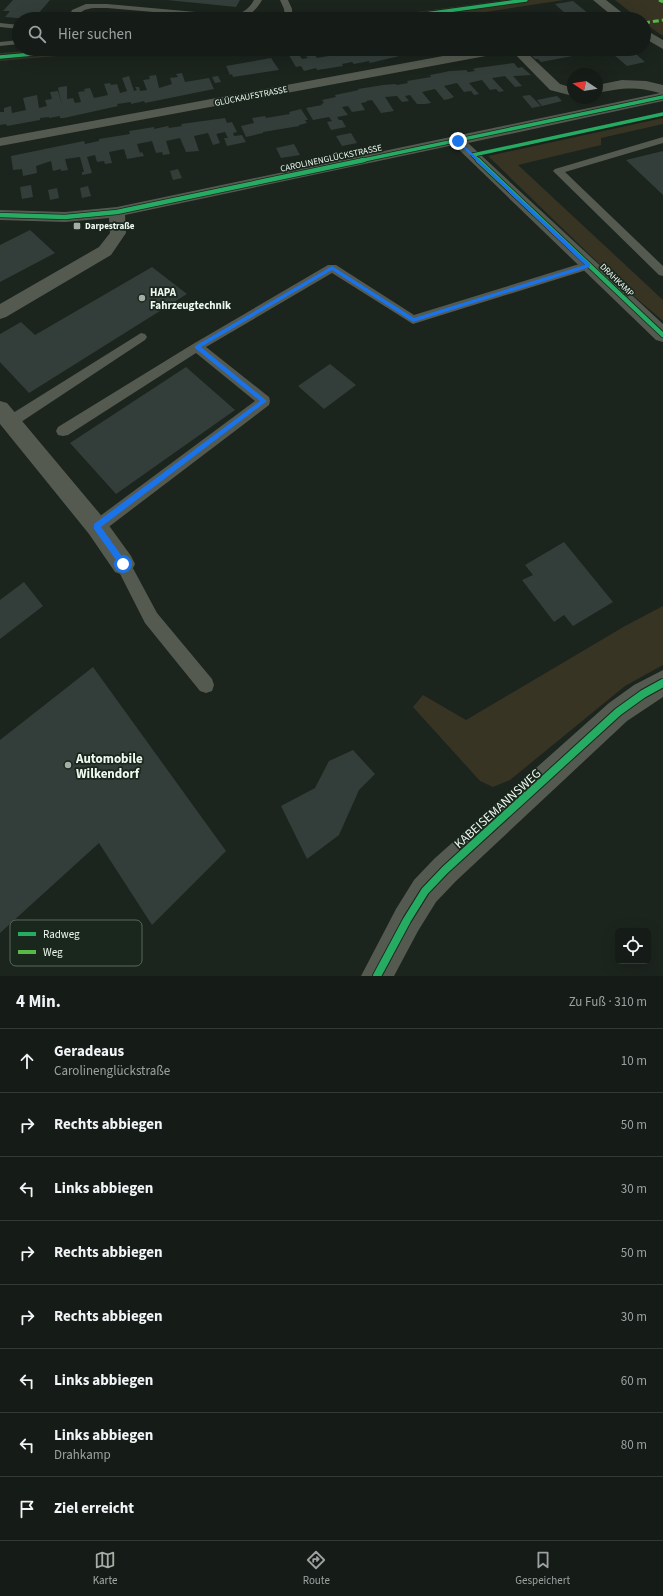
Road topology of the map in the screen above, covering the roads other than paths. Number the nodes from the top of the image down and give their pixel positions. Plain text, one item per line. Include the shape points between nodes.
1 (258, 0) edge
2 (284, 0) edge
3 (599, 0) edge
4 (75, 12) edge
5 (174, 12) edge
6 (249, 12) edge
7 (288, 12) edge
8 (615, 12) edge
9 (0, 25) edge
10 (12, 26) edge
11 (651, 37) edge
12 (12, 43) edge
13 (0, 44) edge
14 (663, 45) edge
15 (464, 56) edge
16 (523, 56) edge
17 (603, 88) edge
18 (567, 90) edge
19 (663, 90) edge
20 (663, 97) edge
21 (663, 140) edge
22 (458, 141) junction
23 (0, 142) edge
24 (117, 212) junction
25 (0, 215) edge
26 (588, 265) junction
27 (663, 272) edge
28 (0, 312) edge
29 (663, 335) edge
30 (141, 337) dead end
31 (197, 347) junction
32 (5, 416) edge
33 (63, 431) dead end
34 (97, 527) junction
35 (123, 564) joint
36 (663, 683) edge
37 (206, 685) dead end
38 (377, 976) edge

1 - 6 lane via 254,10
2 - 7 lane
3 - 8 street
4 - 5 lane via 86,6 107,6
9 - 10 lane
11 - 14 street
12 - 13 lane
15 - 23 street, GLÜCKAUFSTRASSE
16 - 18 street via 555,87
17 - 19 street via 629,83
20 - 22 street, CAROLINENGLÜCKSTRASSE
21 - 27 lane via 558,171
22 - 24 street, CAROLINENGLÜCKSTRASSE
22 - 26 street, DRAHKAMP
24 - 25 street, CAROLINENGLÜCKSTRASSE via 65,217
24 - 28 street via 118,233 105,251
26 - 29 street, DRAHKAMP
26 - 31 lane via 413,320 332,268
30 - 32 lane
31 - 33 lane
31 - 34 lane via 264,401
32 - 34 street
34 - 35 street
35 - 37 lane via 151,618
36 - 38 street, KABEISEMANNSWEG via 618,712 445,870 425,891

